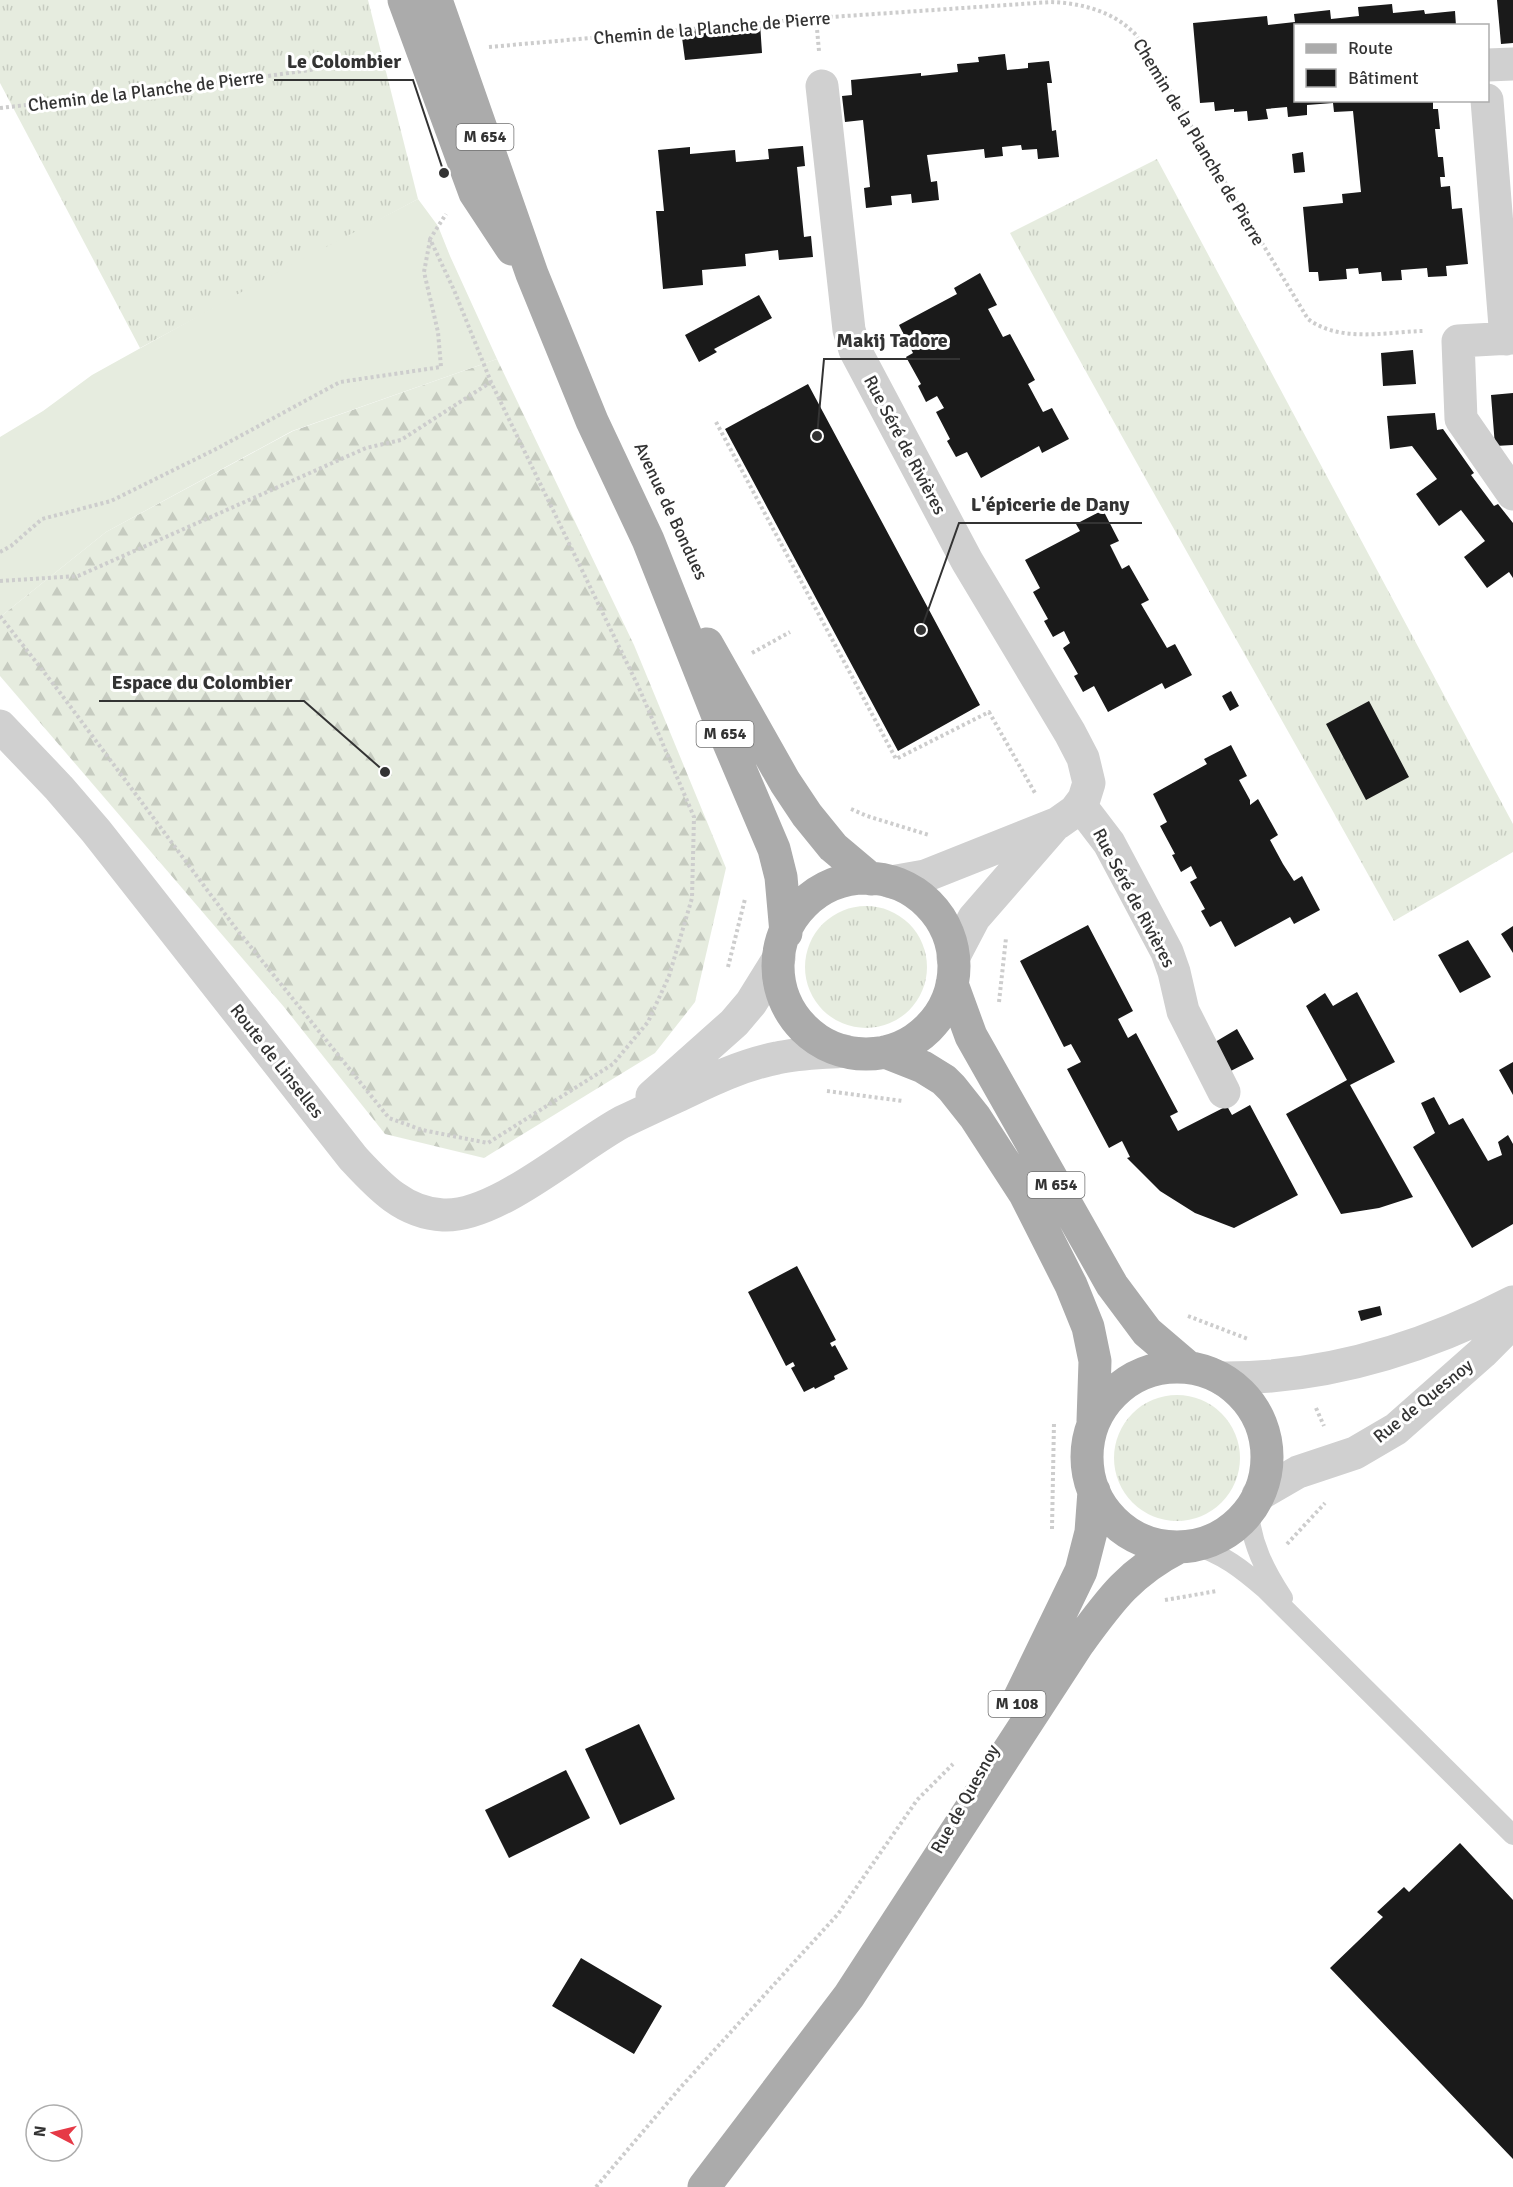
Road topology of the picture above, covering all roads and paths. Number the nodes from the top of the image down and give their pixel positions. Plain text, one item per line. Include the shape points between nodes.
1 (404, 0) edge
2 (436, 0) edge
3 (488, 47) dead end
4 (388, 59) dead end
5 (1513, 64) edge
6 (1489, 65) edge
7 (822, 86) dead end
8 (1487, 102) edge
9 (0, 108) edge
10 (448, 211) dead end
11 (430, 239) junction
12 (532, 274) junction
13 (1509, 338) edge
14 (1458, 341) junction
15 (491, 382) junction
16 (716, 422) dead end
17 (1513, 494) edge
18 (648, 540) junction
19 (0, 552) edge
20 (0, 581) edge
21 (0, 616) edge
22 (790, 632) dead end
23 (744, 658) dead end
24 (0, 726) edge
25 (846, 807) dead end
26 (1069, 814) junction
27 (939, 838) dead end
28 (881, 880) junction
29 (745, 898) dead end
30 (1006, 935) dead end
31 (783, 945) junction
32 (953, 971) junction
33 (725, 978) dead end
34 (999, 1007) dead end
35 (844, 1052) junction
36 (885, 1052) junction
37 (823, 1091) dead end
38 (1224, 1092) dead end
39 (914, 1102) dead end
40 (621, 1123) junction
41 (1513, 1302) edge
42 (1513, 1322) edge
43 (1188, 1367) junction
44 (1221, 1378) junction
45 (1054, 1416) dead end
46 (1093, 1425) junction
47 (1338, 1458) junction
48 (1094, 1491) junction
49 (1253, 1503) junction
50 (1052, 1532) dead end
51 (1186, 1546) junction
52 (1256, 1569) junction
53 (1164, 1600) dead end
54 (958, 1760) dead end
55 (1512, 1833) edge
56 (907, 1905) junction
57 (597, 2187) edge
58 (704, 2187) edge

1 - 12 main road, Avenue de Bondues / M 654 via 475,193 500,234
2 - 12 main road, Avenue de Bondues / M 654
3 - 14 path, Chemin de la Planche de Pierre via 816,18 1051,2 1085,6 1103,12 1136,35 1308,319 1334,332 1430,330
4 - 9 path, Chemin de la Planche de Pierre
5 - 6 street
7 - 26 street, Rue Séré de Rivières via 849,330 855,350 967,561 1077,746 1089,783 1084,799
8 - 13 street
10 - 11 path
11 - 15 path
11 - 19 path via 424,272 438,332 441,367 340,382 111,501 42,519
12 - 18 main road, Avenue de Bondues / M 654
13 - 14 street
14 - 17 street via 1461,419
15 - 20 path via 401,440 366,448 78,576
15 - 21 path via 639,688 694,817 692,898 669,976 648,1022 613,1064 488,1143 422,1130 389,1118 234,926
16 - 26 path via 896,759 989,712 1035,793
18 - 28 main road, Avenue de Bondues / M 654 via 800,805 833,846
18 - 31 main road, Avenue de Bondues / M 654 via 774,849 781,877
22 - 23 path
24 - 40 street, Route de Linselles via 96,831 353,1158 400,1202 419,1211 443,1215 466,1213 510,1194
25 - 27 path
26 - 28 street via 925,876
26 - 32 street, Rue Séré de Rivières via 974,918
26 - 38 street, Rue Séré de Rivières via 1109,843 1167,952 1183,1011
28 - 31 main road via 841,882 820,892 801,908
28 - 32 main road via 912,891 934,910 946,930
29 - 33 path
30 - 34 path
31 - 35 main road via 779,976 794,1016 816,1039
31 - 40 street, Route de Linselles via 751,1003 734,1023
32 - 36 main road via 943,1009 931,1026 910,1042
32 - 43 main road, M 654 via 971,1036 1112,1286 1148,1332
35 - 36 main road
35 - 40 street, Route de Linselles via 789,1055 743,1067
36 - 46 main road, M 654 via 923,1067 952,1088 1025,1194 1071,1286 1092,1341 1096,1382
37 - 39 path
41 - 44 street, Rue de Quesnoy via 1436,1338 1359,1362 1301,1373
42 - 47 street, Rue de Quesnoy via 1396,1429
43 - 44 main road
43 - 46 main road via 1158,1369 1130,1380 1107,1400
44 - 49 main road via 1249,1403 1264,1437 1266,1466
45 - 50 path
46 - 48 main road via 1087,1458
47 - 49 street, Rue de Quesnoy via 1298,1472
47 - 52 path via 1339,1485 1281,1550
48 - 51 main road via 1105,1511 1127,1532 1148,1542
48 - 56 main road, Rue de Quesnoy / M 108 via 1088,1545 1077,1582 1029,1680
49 - 51 main road via 1235,1525 1218,1536
49 - 52 lane
51 - 52 lane
51 - 56 main road, Rue de Quesnoy / M 108 via 1154,1560 1135,1574 1088,1630
52 - 53 path via 1230,1588
52 - 55 lane via 1298,1620
54 - 57 path via 917,1800 838,1914 680,2088
56 - 58 main road, Rue de Quesnoy / M 108 via 849,1996

